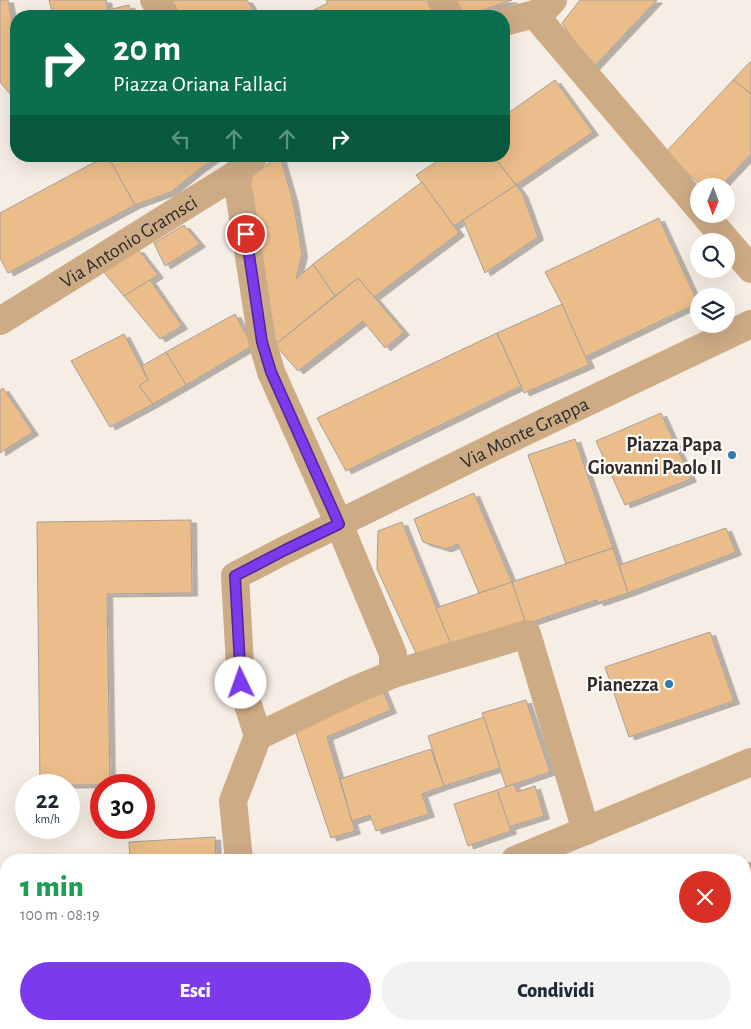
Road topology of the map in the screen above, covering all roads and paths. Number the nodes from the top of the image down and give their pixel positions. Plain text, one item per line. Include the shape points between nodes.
1 (544, 7) edge
2 (510, 20) edge
3 (248, 162) edge
4 (235, 175) junction
5 (690, 196) edge
6 (712, 223) edge
7 (751, 269) edge
8 (0, 321) edge
9 (751, 324) edge
10 (339, 524) junction
11 (393, 674) junction
12 (258, 736) junction
13 (751, 762) edge
14 (586, 831) junction
15 (238, 854) edge
16 (530, 854) edge

1 - 2 street
1 - 5 street
3 - 4 street, Via Antonio Gramsci
4 - 8 street, Via Antonio Gramsci
4 - 10 street via 262,342 271,372
6 - 7 street
9 - 10 street, Via Monte Grappa
10 - 11 street via 393,654
10 - 12 street, Via Monte Grappa via 235,576 241,683
11 - 12 street
11 - 14 street via 527,634
12 - 15 street via 234,801
13 - 14 street
14 - 16 street

